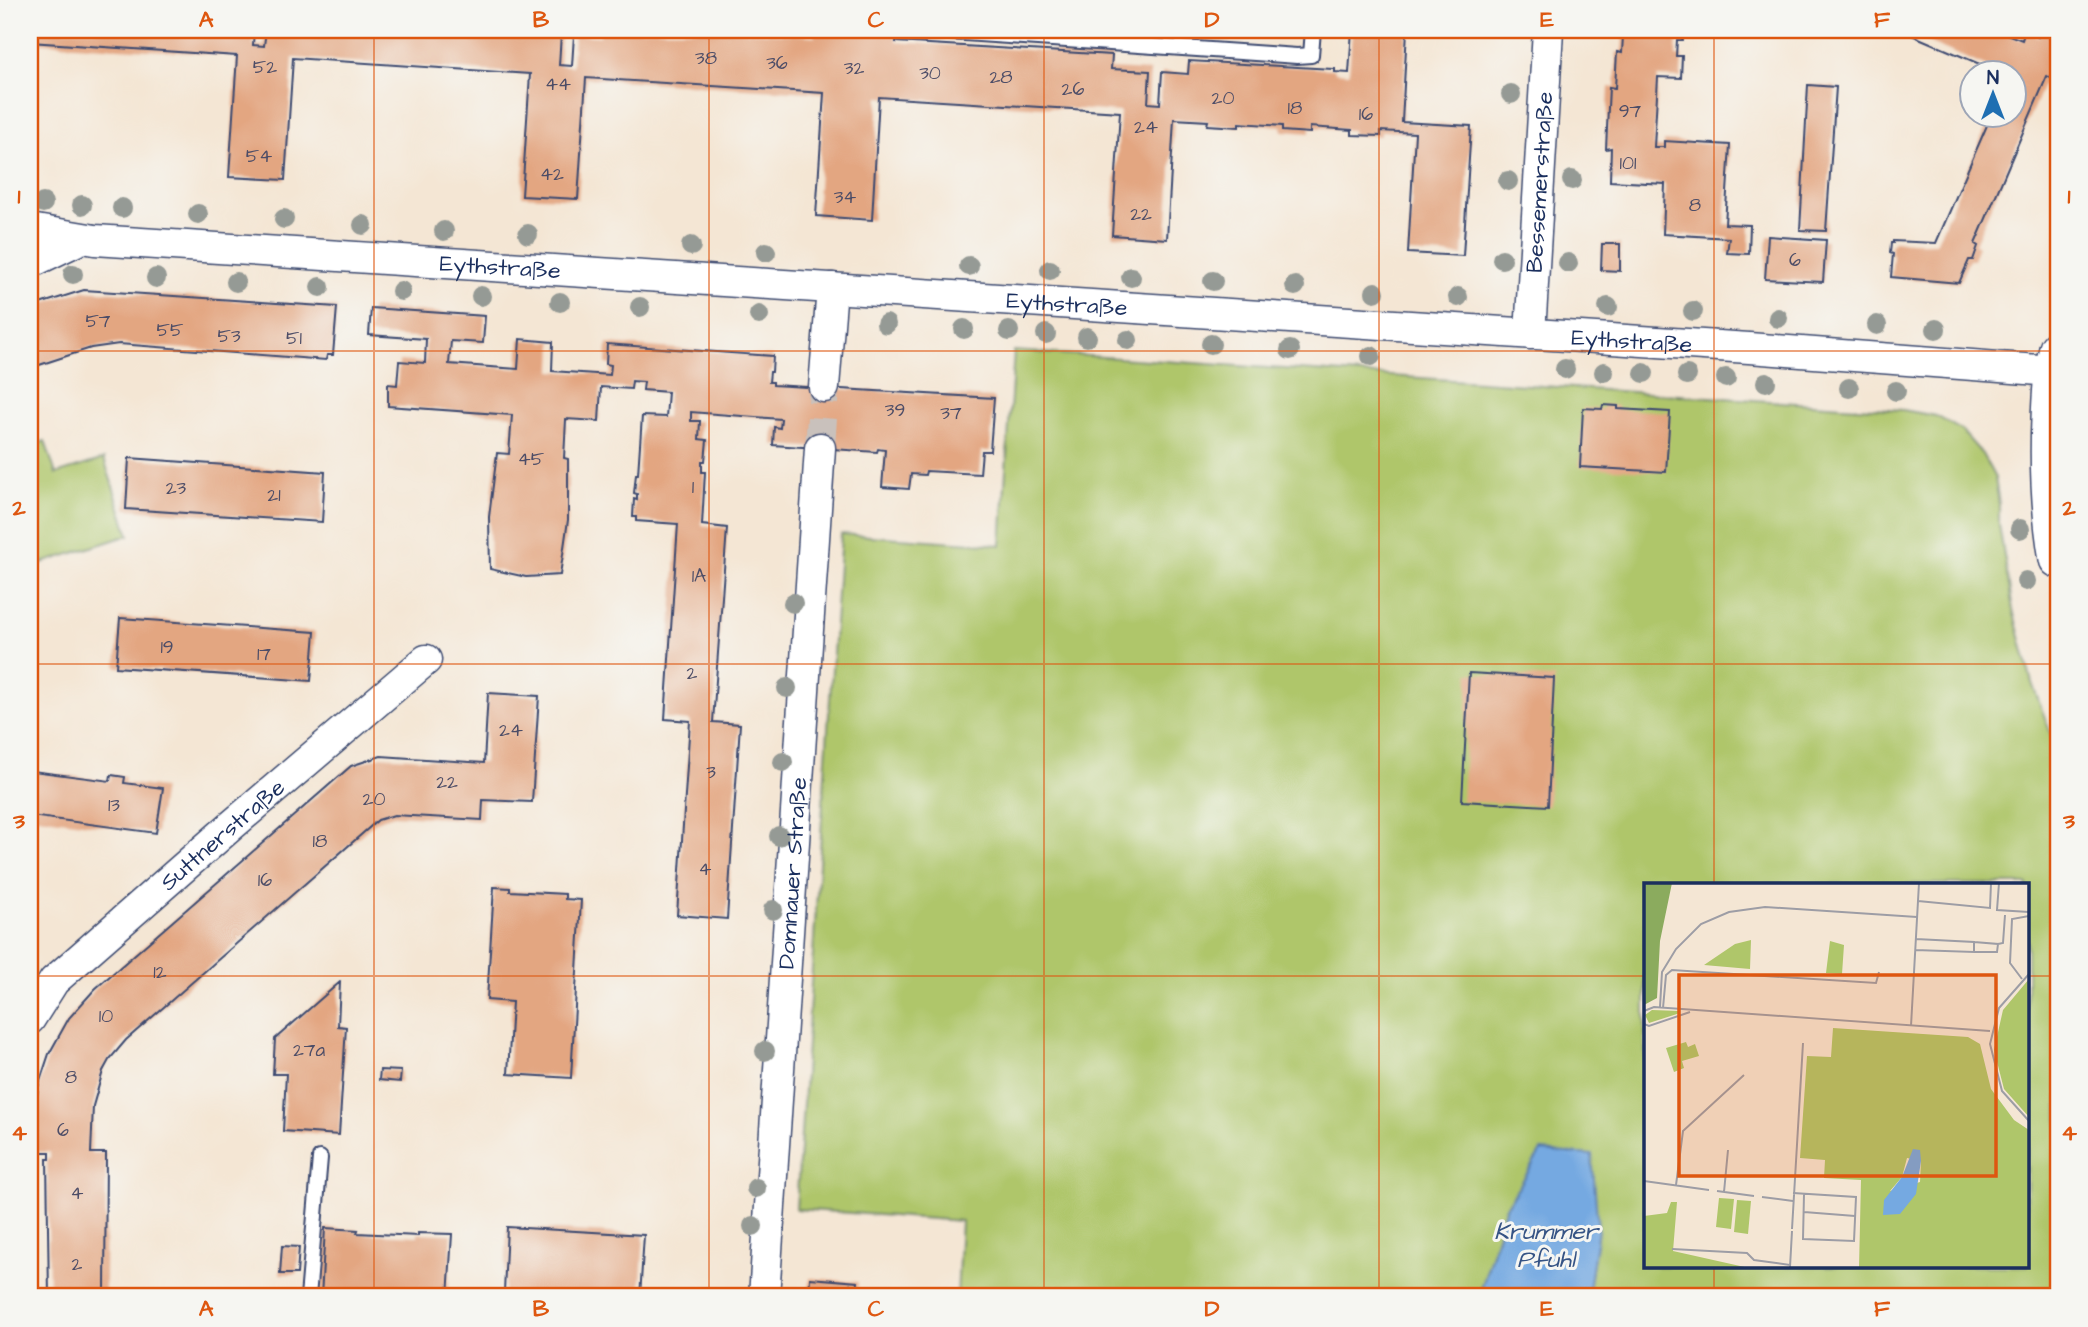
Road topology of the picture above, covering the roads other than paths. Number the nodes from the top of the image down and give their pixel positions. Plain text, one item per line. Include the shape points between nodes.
1 (920, 30) edge
2 (1313, 30) edge
3 (1548, 30) edge
4 (30, 229) edge
5 (80, 239) junction
6 (30, 264) edge
7 (832, 288) junction
8 (1530, 334) junction
9 (2055, 360) edge
10 (824, 387) tunnel mouth
11 (820, 449) tunnel mouth
12 (2058, 559) edge
13 (426, 660) dead end
14 (30, 1019) edge
15 (320, 1158) dead end
16 (308, 1297) edge
17 (764, 1297) edge

1 - 2 lane via 1297,56 1311,54
3 - 8 street, Bessemerstraße
4 - 5 street, Eythstraße
5 - 6 street
5 - 7 street, Eythstraße
7 - 8 street, Eythstraße
7 - 10 street
8 - 9 street, Eythstraße via 1777,350
9 - 12 street via 2048,471
11 - 17 street, Domnauer Straße
13 - 14 street, Suttnerstraße via 68,968
15 - 16 lane

